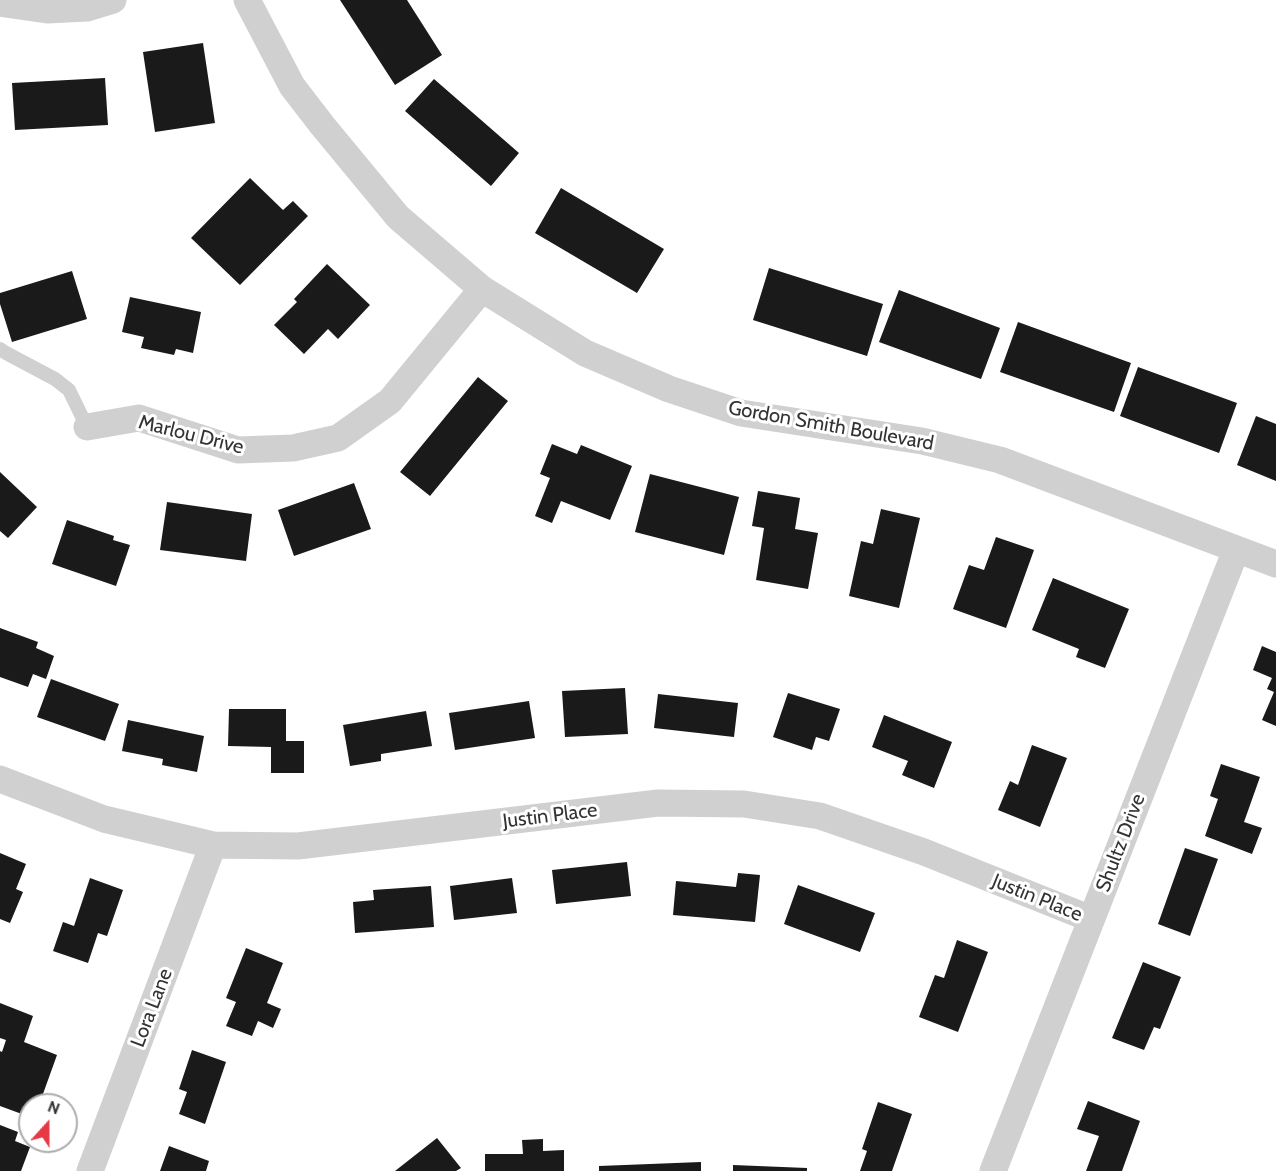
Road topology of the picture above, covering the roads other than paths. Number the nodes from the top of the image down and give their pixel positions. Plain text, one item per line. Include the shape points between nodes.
1 (113, 0) edge
2 (247, 0) edge
3 (0, 3) edge
4 (482, 290) junction
5 (0, 349) edge
6 (87, 427) joint
7 (1236, 550) junction
8 (1276, 564) edge
9 (0, 780) edge
10 (213, 844) junction
11 (1091, 919) junction
12 (90, 1171) edge
13 (993, 1171) edge

1 - 3 street via 87,8 47,10
2 - 4 street, Gordon Smith Boulevard via 292,86 322,125 398,217
4 - 6 street, Marlou Drive via 390,401 338,438 293,448 238,450 140,418
4 - 7 street, Gordon Smith Boulevard via 585,353 669,389 741,413 922,441 1000,460
5 - 6 lane via 55,378 69,390
7 - 8 street, Gordon Smith Boulevard
7 - 11 street, Shultz Drive
9 - 10 street, Justin Place via 104,819
10 - 11 street, Justin Place via 298,846 658,803 744,804 820,816 924,852
10 - 12 street, Lora Lane
11 - 13 street, Shultz Drive

